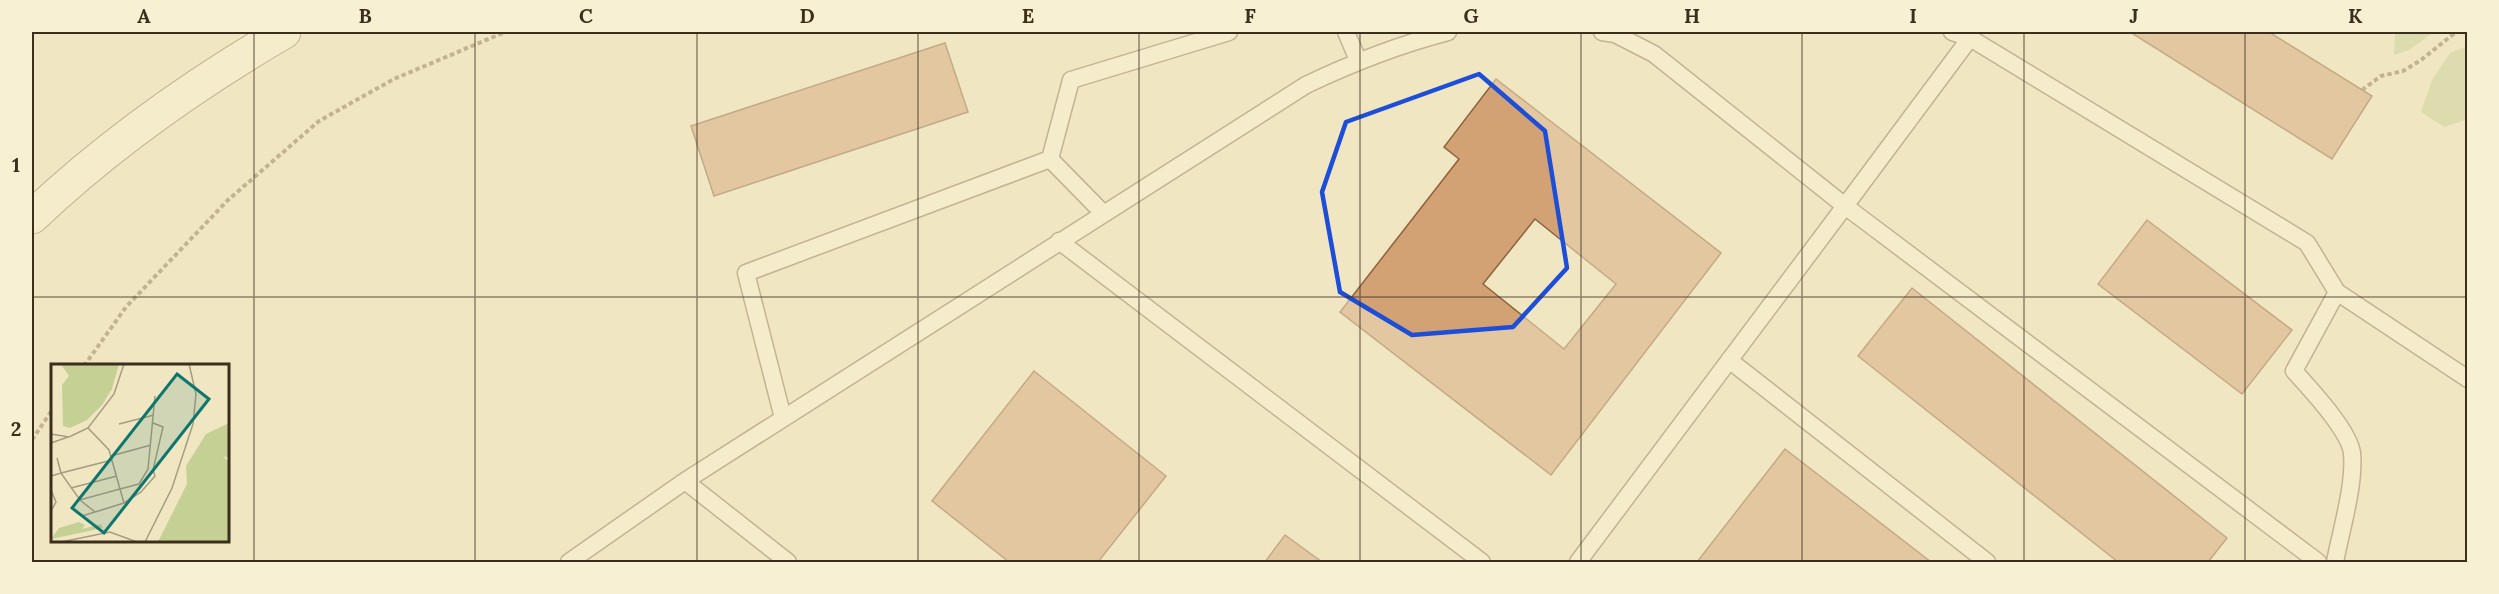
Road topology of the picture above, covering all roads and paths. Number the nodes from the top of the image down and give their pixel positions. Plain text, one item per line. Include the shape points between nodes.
1 (284, 32) edge
2 (505, 32) edge
3 (1228, 32) edge
4 (1346, 32) edge
5 (1448, 32) edge
6 (1611, 32) edge
7 (1952, 32) edge
8 (2456, 32) edge
9 (1970, 38) junction
10 (1358, 60) junction
11 (2362, 90) dead end
12 (1050, 159) junction
13 (1845, 206) junction
14 (1102, 213) junction
15 (32, 218) edge
16 (1059, 242) junction
17 (2337, 292) junction
18 (1729, 360) junction
19 (85, 364) edge
20 (2468, 379) edge
21 (51, 412) edge
22 (783, 418) junction
23 (32, 440) edge
24 (684, 481) junction
25 (569, 562) edge
26 (788, 562) edge
27 (1482, 562) edge
28 (1580, 562) edge
29 (1987, 562) edge
30 (2318, 562) edge
31 (2335, 562) edge

1 - 15 street via 209,76 139,127
2 - 19 path via 394,79 319,121 228,200 126,307
3 - 12 lane via 1071,80
4 - 10 lane
5 - 10 lane
6 - 13 lane via 1654,54
7 - 9 lane
8 - 11 path via 2421,60 2403,71 2381,76
9 - 13 lane
9 - 17 lane via 2307,243
10 - 14 lane via 1306,85
12 - 14 lane
12 - 22 lane via 746,273
13 - 18 lane
13 - 30 lane
14 - 16 lane
16 - 22 lane
16 - 27 lane
17 - 20 lane
17 - 31 lane via 2294,371 2336,421 2352,451
18 - 28 lane
18 - 29 lane
21 - 23 path
22 - 24 lane
24 - 25 lane
24 - 26 lane

